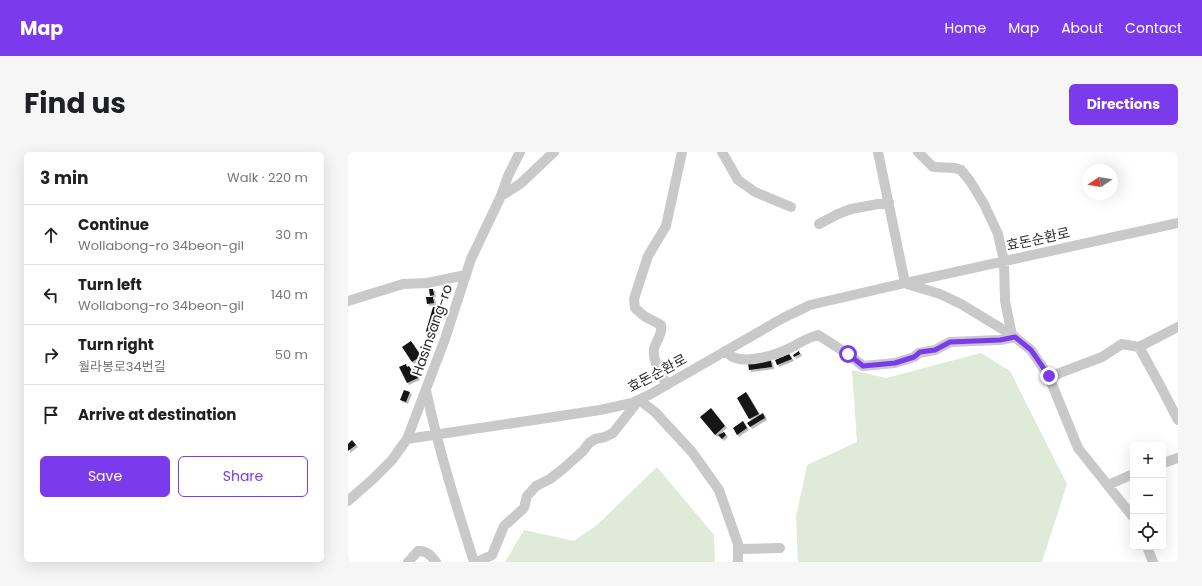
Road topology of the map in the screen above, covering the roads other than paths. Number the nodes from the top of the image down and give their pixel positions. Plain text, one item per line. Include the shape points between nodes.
1 (520, 152) edge
2 (554, 152) edge
3 (682, 152) edge
4 (722, 152) edge
5 (878, 152) edge
6 (918, 152) edge
7 (501, 196) junction
8 (888, 202) junction
9 (791, 207) dead end
10 (1178, 223) edge
11 (819, 224) dead end
12 (1004, 261) junction
13 (466, 275) junction
14 (905, 283) junction
15 (348, 301) edge
16 (1178, 327) edge
17 (1014, 336) junction
18 (1139, 347) junction
19 (725, 351) junction
20 (1049, 376) junction
21 (667, 385) junction
22 (426, 390) junction
23 (639, 400) junction
24 (1178, 420) edge
25 (436, 434) junction
26 (407, 439) junction
27 (1178, 458) edge
28 (1166, 462) edge
29 (1130, 475) edge
30 (1108, 485) junction
31 (348, 501) edge
32 (1131, 514) edge
33 (780, 548) dead end
34 (738, 549) junction
35 (1148, 550) edge
36 (408, 562) edge
37 (436, 562) edge
38 (475, 562) edge
39 (738, 562) edge
40 (1154, 562) edge

1 - 7 street, Hasinsang-ro
2 - 7 street via 520,184
3 - 21 street via 666,226 648,256 634,299 635,308 661,325 662,330 654,348 654,356
4 - 9 street via 738,180 755,192
5 - 8 street
6 - 12 street via 933,167 961,170 984,204 998,234
7 - 13 street, Hasinsang-ro
8 - 11 street via 851,209
8 - 14 street
10 - 12 street, 효돈순환로
12 - 14 street, 효돈순환로
12 - 17 street via 1005,302
13 - 15 street via 427,283 403,284
13 - 22 street, Hasinsang-ro
14 - 17 street via 961,304
14 - 19 street, 효돈순환로 via 810,305
16 - 18 street
17 - 19 street via 1000,340 950,342 935,350 920,352 914,357 895,363 871,366 863,366 818,335 768,357 744,359 734,357
17 - 20 street via 1031,350
18 - 20 street via 1122,344 1102,357
18 - 24 street
19 - 21 street, 효돈순환로
20 - 30 street via 1078,448
21 - 23 street, 효돈순환로
22 - 25 street
22 - 26 street, Hasinsang-ro
23 - 25 street, 효돈순환로 via 600,410
23 - 34 street via 655,412 692,452 719,490
23 - 38 street via 613,433 589,443 583,452 564,468 536,486 527,496 524,508 504,526 492,555
25 - 26 street, 효돈순환로
25 - 38 street
26 - 31 street, Hasinsang-ro via 374,479
27 - 28 street
29 - 30 street
30 - 32 street
33 - 34 street
34 - 39 street
35 - 40 street
36 - 37 street via 421,550 432,556

